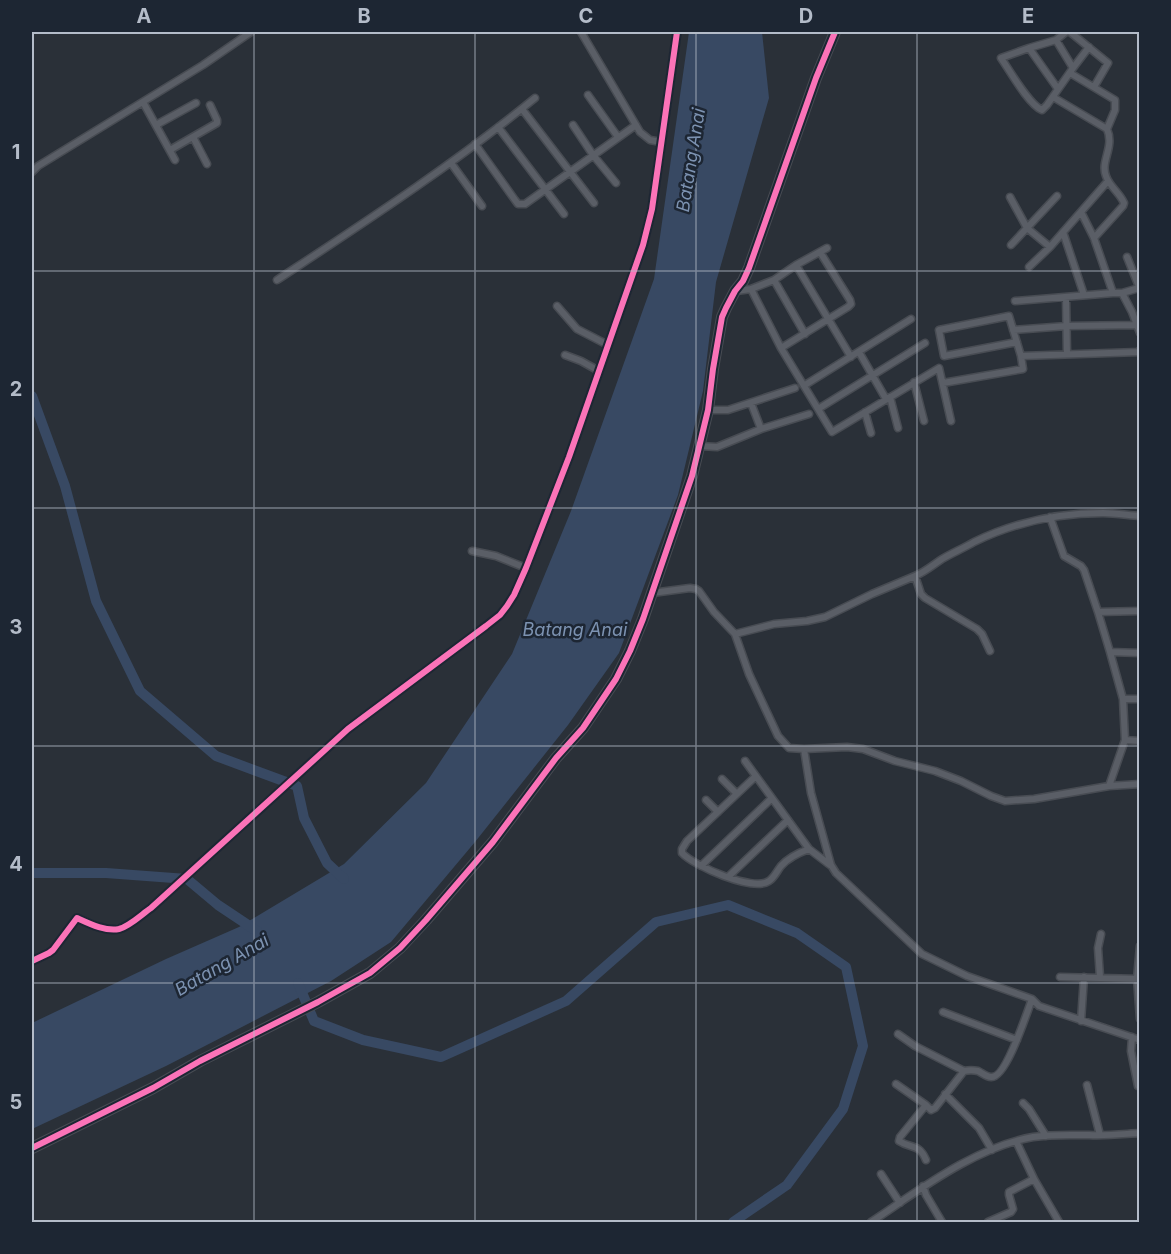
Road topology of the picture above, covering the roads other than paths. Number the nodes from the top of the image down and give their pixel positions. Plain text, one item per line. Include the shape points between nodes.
1 (251, 32) edge
2 (581, 32) edge
3 (677, 32) edge
4 (835, 32) edge
5 (1068, 32) edge
6 (1056, 40) junction
7 (1089, 47) junction
8 (1029, 48) junction
9 (1072, 71) junction
10 (1094, 87) junction
11 (1058, 89) junction
12 (588, 95) dead end
13 (1053, 97) junction
14 (535, 98) dead end
15 (143, 102) junction
16 (196, 103) dead end
17 (210, 105) dead end
18 (522, 109) junction
19 (156, 125) junction
20 (573, 125) dead end
21 (636, 125) junction
22 (498, 127) junction
23 (1107, 129) junction
24 (192, 137) junction
25 (618, 137) junction
26 (661, 142) junction
27 (476, 144) junction
28 (170, 150) junction
29 (593, 155) junction
30 (175, 160) dead end
31 (451, 163) junction
32 (207, 164) dead end
33 (570, 171) junction
34 (32, 172) edge
35 (1108, 181) junction
36 (616, 183) dead end
37 (546, 189) junction
38 (1058, 196) dead end
39 (1010, 197) dead end
40 (594, 203) dead end
41 (482, 206) dead end
42 (1081, 212) junction
43 (564, 214) dead end
44 (1028, 228) junction
45 (1063, 232) junction
46 (1094, 238) junction
47 (1011, 245) dead end
48 (1050, 247) junction
49 (827, 248) dead end
50 (820, 252) junction
51 (1127, 257) dead end
52 (796, 265) junction
53 (1029, 267) dead end
54 (277, 280) dead end
55 (774, 280) junction
56 (1139, 286) edge
57 (751, 289) junction
58 (735, 291) junction
59 (1113, 293) junction
60 (1122, 293) junction
61 (1084, 295) junction
62 (1066, 298) junction
63 (1015, 301) dead end
64 (557, 306) dead end
65 (1131, 312) junction
66 (1140, 312) edge
67 (829, 319) junction
68 (911, 319) dead end
69 (1137, 325) junction
70 (1067, 326) junction
71 (1013, 330) junction
72 (1140, 333) edge
73 (804, 334) junction
74 (1017, 342) junction
75 (925, 343) dead end
76 (608, 345) junction
77 (782, 348) junction
78 (1140, 350) edge
79 (858, 352) junction
80 (1067, 354) junction
81 (565, 355) dead end
82 (1021, 356) junction
83 (850, 357) junction
84 (599, 371) junction
85 (873, 375) junction
86 (914, 382) junction
87 (943, 383) junction
88 (805, 385) junction
89 (795, 388) dead end
90 (888, 398) junction
91 (751, 403) junction
92 (818, 409) junction
93 (708, 410) junction
94 (865, 412) junction
95 (809, 414) dead end
96 (924, 421) dead end
97 (951, 421) dead end
98 (898, 428) dead end
99 (761, 429) junction
100 (871, 434) dead end
101 (700, 446) junction
102 (1140, 516) edge
103 (1050, 517) junction
104 (472, 551) dead end
105 (526, 568) junction
106 (915, 576) junction
107 (652, 593) junction
108 (1140, 611) edge
109 (1098, 612) junction
110 (735, 634) junction
111 (990, 651) dead end
112 (1110, 652) junction
113 (1140, 653) edge
114 (1123, 699) junction
115 (1140, 699) edge
116 (1125, 740) junction
117 (1140, 741) edge
118 (804, 749) junction
119 (746, 761) dead end
120 (756, 776) junction
121 (722, 779) dead end
122 (1140, 784) edge
123 (1109, 786) junction
124 (737, 794) junction
125 (772, 798) junction
126 (706, 800) dead end
127 (718, 812) junction
128 (788, 820) junction
129 (808, 849) junction
130 (831, 865) junction
131 (701, 866) junction
132 (728, 877) junction
133 (1101, 934) dead end
134 (1140, 946) edge
135 (32, 961) edge
136 (1060, 977) dead end
137 (1084, 977) junction
138 (1100, 977) junction
139 (1138, 979) edge
140 (1032, 999) junction
141 (942, 1012) dead end
142 (1140, 1019) edge
143 (1081, 1021) junction
144 (898, 1034) dead end
145 (1132, 1037) junction
146 (1017, 1040) junction
147 (1140, 1040) edge
148 (964, 1071) junction
149 (896, 1084) dead end
150 (1087, 1085) dead end
151 (1138, 1086) edge
152 (945, 1094) junction
153 (1023, 1103) dead end
154 (926, 1105) junction
155 (1140, 1133) edge
156 (1100, 1135) junction
157 (1046, 1136) junction
158 (1017, 1141) junction
159 (32, 1148) edge
160 (992, 1150) junction
161 (926, 1160) dead end
162 (880, 1174) dead end
163 (1034, 1179) junction
164 (923, 1186) junction
165 (900, 1203) junction
166 (1006, 1214) junction
167 (870, 1222) edge
168 (942, 1222) edge
169 (988, 1222) edge
170 (1008, 1222) edge
171 (1059, 1222) edge

1 - 15 street
2 - 21 street
3 - 26 street
4 - 58 street via 752,260
5 - 6 street
5 - 7 street
6 - 8 street
6 - 9 street
7 - 9 street
7 - 10 street via 1108,63
8 - 11 street
8 - 13 street via 1001,58 1039,110
9 - 10 street
9 - 11 street
10 - 23 street via 1115,100
11 - 13 street
12 - 25 street
13 - 23 street
14 - 18 street
15 - 19 street
15 - 34 street
16 - 19 street
17 - 24 street via 217,123
18 - 22 street
18 - 33 street
19 - 28 street
20 - 29 street
21 - 25 street
21 - 26 street via 644,137
22 - 27 street
22 - 37 street
23 - 35 street
24 - 28 street
24 - 32 street
25 - 29 street
26 - 76 street via 650,218
27 - 31 street
27 - 37 street via 518,204 525,204
28 - 30 street
29 - 33 street
29 - 36 street
31 - 41 street
31 - 54 street
33 - 37 street
33 - 40 street
35 - 42 street
35 - 46 street via 1124,203
37 - 43 street
38 - 44 street
39 - 44 street
42 - 45 street
42 - 46 street
44 - 47 street
44 - 48 street
45 - 48 street
45 - 61 street
46 - 59 street
48 - 53 street
49 - 50 street
50 - 52 street
50 - 67 street via 850,302
51 - 56 street
52 - 55 street
52 - 67 street
55 - 57 street
55 - 73 street
56 - 60 street
57 - 58 street
57 - 77 street
58 - 93 street via 722,317
59 - 60 street
59 - 61 street
60 - 65 street
61 - 62 street
62 - 63 street
62 - 70 street
64 - 76 street via 577,329
65 - 66 street
65 - 69 street
67 - 73 street
67 - 83 street
68 - 79 street
69 - 70 street
69 - 72 street
70 - 71 street
70 - 80 street
71 - 74 street
71 - 74 street via 1009,316 939,330 944,356
73 - 77 street
74 - 82 street
75 - 85 street
76 - 84 street
77 - 88 street
78 - 80 street
79 - 83 street
79 - 85 street
80 - 82 street
81 - 84 street
82 - 87 street via 1023,369
83 - 88 street
84 - 105 street
85 - 90 street
85 - 92 street
86 - 87 street via 939,368
86 - 90 street
86 - 96 street
87 - 97 street
88 - 92 street
89 - 91 street
90 - 94 street
90 - 98 street
91 - 93 street via 723,411
91 - 99 street
92 - 94 street via 832,432
93 - 101 street
94 - 100 street
95 - 99 street
99 - 101 street via 717,447
101 - 107 street
102 - 103 street via 1104,513
103 - 106 street via 996,532
103 - 109 street via 1063,553 1084,570
104 - 105 street
105 - 135 street via 500,615 348,729 152,908 120,928 106,928 77,918 53,950
106 - 110 street via 825,616
106 - 111 street via 921,594 977,629
107 - 110 street via 696,589
107 - 159 street via 616,679 583,728 493,842 385,962 318,1002
108 - 109 street
109 - 112 street
110 - 118 street via 778,736 789,748
112 - 113 street
112 - 114 street
114 - 115 street
114 - 116 street
116 - 117 street
116 - 123 street
118 - 123 street via 862,749 935,771 1005,801
118 - 130 street via 811,793
119 - 120 street
120 - 124 street
120 - 125 street
121 - 124 street
122 - 123 street
124 - 127 street
125 - 128 street
125 - 131 street
126 - 127 street
127 - 131 street via 682,849 686,857
128 - 129 street
128 - 132 street
129 - 130 street
129 - 132 street via 791,857 764,884
130 - 140 street via 922,954 967,976
131 - 132 street
133 - 138 street
134 - 139 street
136 - 137 street
137 - 138 street
137 - 143 street
138 - 139 street
139 - 142 street
140 - 143 street via 1038,1006
140 - 146 street
141 - 146 street
143 - 145 street
144 - 148 street
145 - 147 street
145 - 151 street
146 - 148 street via 995,1077
148 - 152 street
149 - 154 street
150 - 156 street
152 - 154 street via 933,1110
152 - 160 street via 979,1128
153 - 157 street
154 - 161 street via 899,1141 915,1146
155 - 156 street
156 - 157 street
157 - 158 street
158 - 160 street
158 - 163 street
160 - 164 street
162 - 165 street
163 - 166 street via 1009,1192 1013,1209
163 - 171 street
164 - 165 street
164 - 168 street
165 - 167 street
166 - 169 street
166 - 170 street

